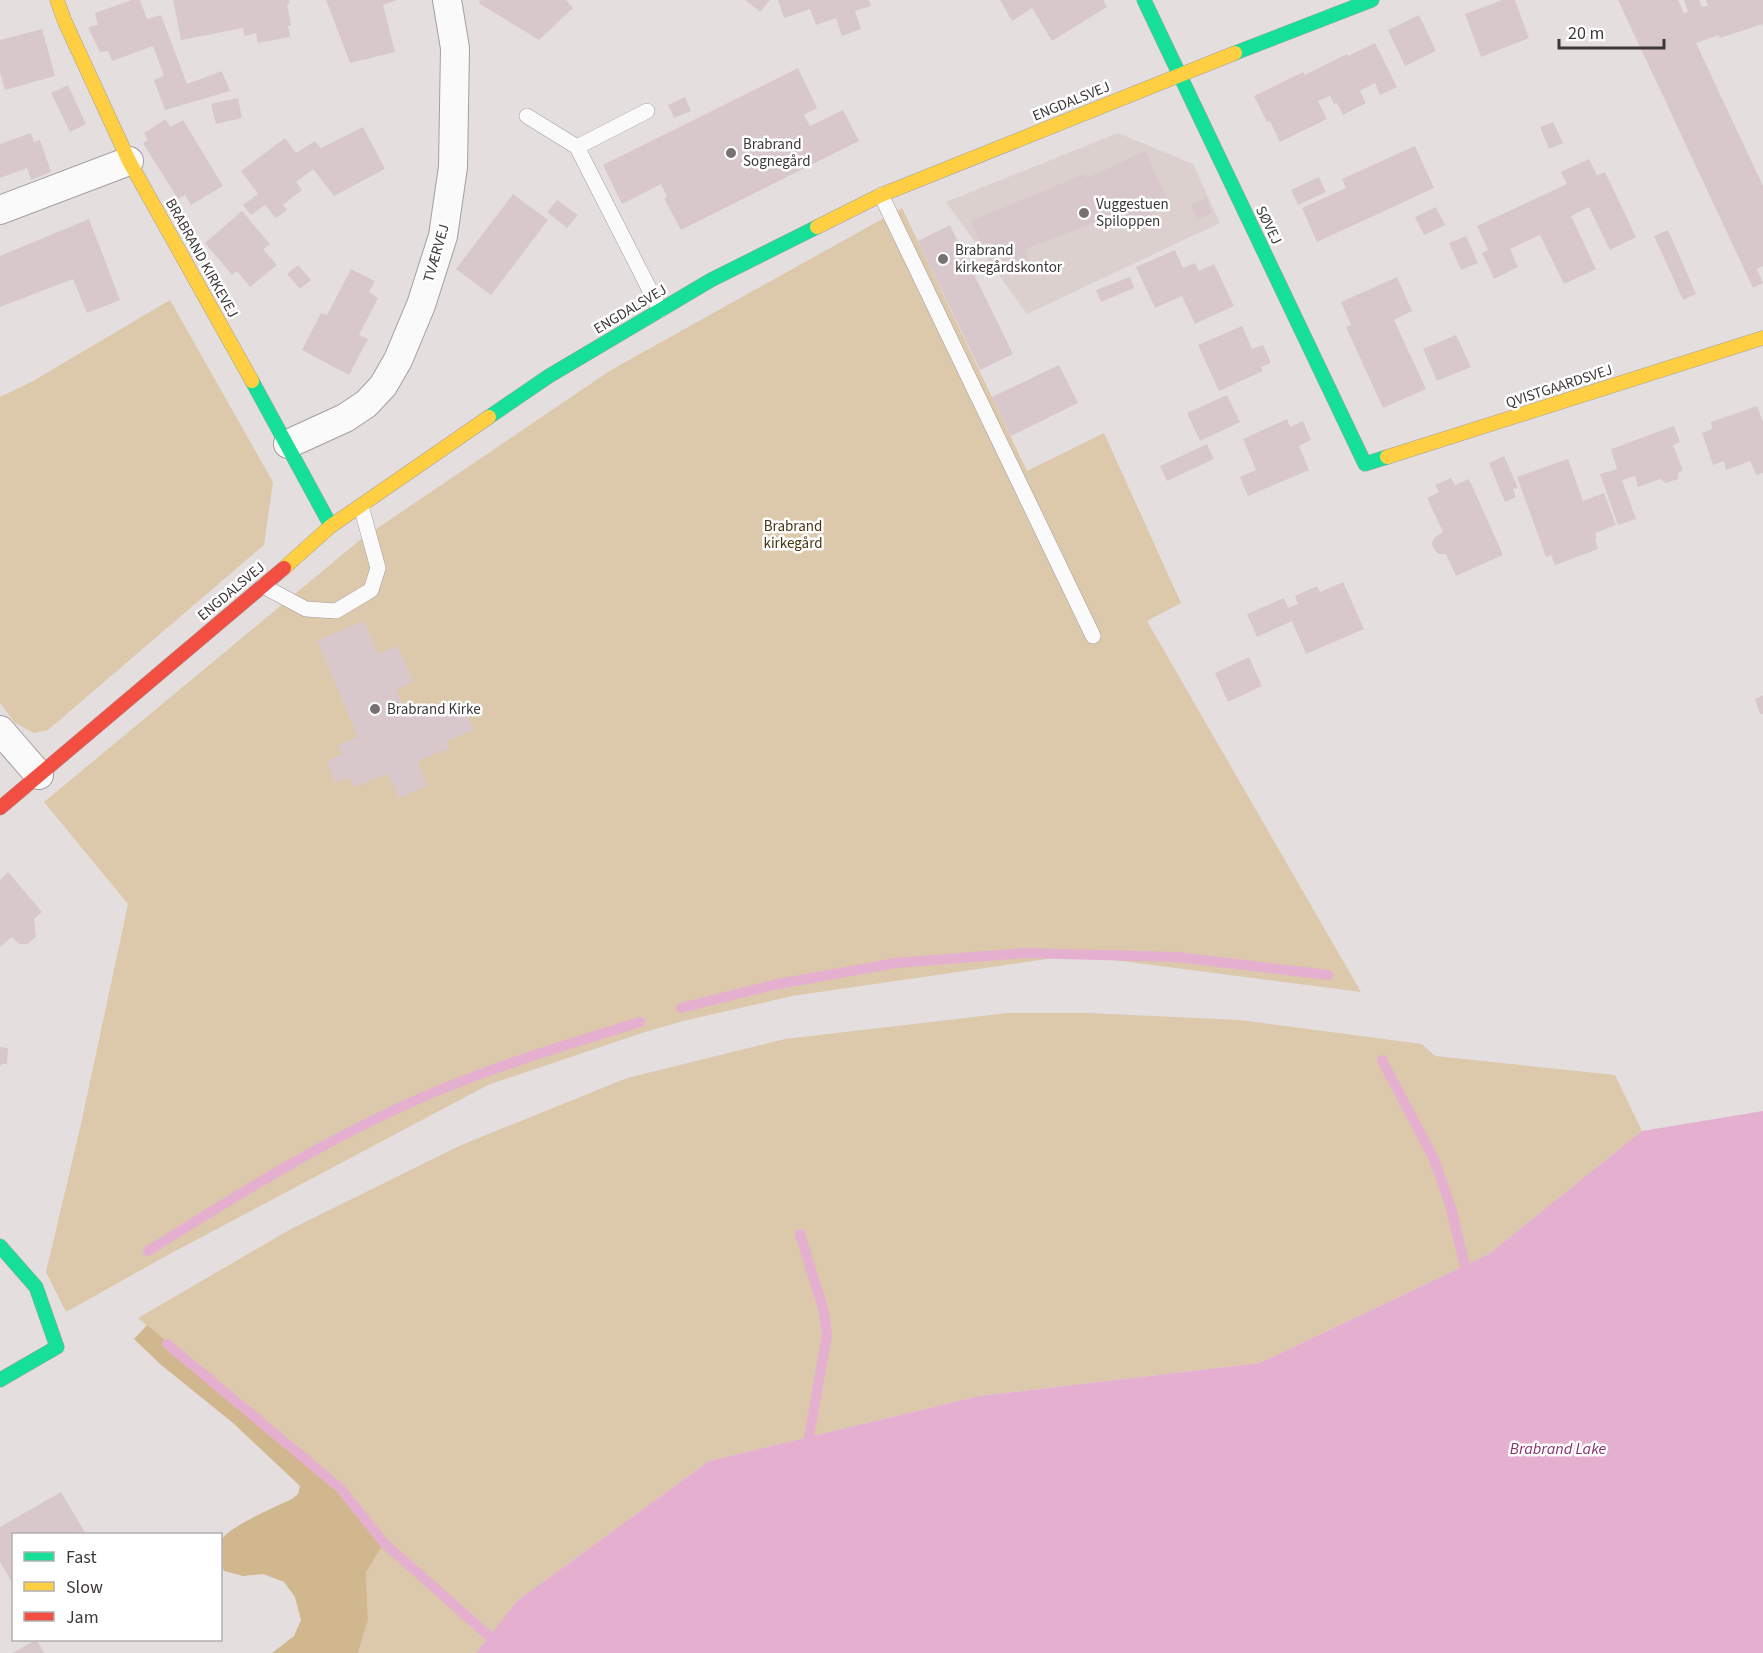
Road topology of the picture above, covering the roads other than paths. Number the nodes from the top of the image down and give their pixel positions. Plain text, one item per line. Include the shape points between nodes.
1 (57, 0) edge
2 (447, 0) edge
3 (1144, 0) edge
4 (1372, 0) edge
5 (1179, 75) junction
6 (647, 111) dead end
7 (527, 116) dead end
8 (576, 147) junction
9 (129, 161) junction
10 (880, 195) junction
11 (0, 210) edge
12 (660, 310) junction
13 (1763, 338) edge
14 (288, 444) junction
15 (1365, 464) joint
16 (361, 506) junction
17 (331, 526) junction
18 (262, 586) junction
19 (1093, 636) dead end
20 (0, 730) edge
21 (39, 776) junction
22 (0, 808) edge
23 (0, 1246) edge
24 (0, 1380) edge

1 - 9 street, BRABRAND KIRKEVEJ
2 - 14 street, TVÆRVEJ via 455,48 453,167 443,236 421,305 398,360 383,386 366,404
3 - 5 street, SØVEJ
4 - 5 street, ENGDALSVEJ
5 - 10 street, ENGDALSVEJ
5 - 15 street, SØVEJ
6 - 8 lane
7 - 8 lane
8 - 12 lane
9 - 11 street
9 - 14 street, BRABRAND KIRKEVEJ
10 - 12 street, ENGDALSVEJ
10 - 19 lane
12 - 16 street, ENGDALSVEJ via 549,376
13 - 15 street, QVISTGAARDSVEJ
14 - 17 street, BRABRAND KIRKEVEJ
16 - 17 street, ENGDALSVEJ
16 - 18 lane via 378,568 371,590 336,611 306,609
17 - 18 street, ENGDALSVEJ
18 - 21 street, ENGDALSVEJ
20 - 21 street
21 - 22 street, ENGDALSVEJ
23 - 24 street via 36,1287 57,1347

